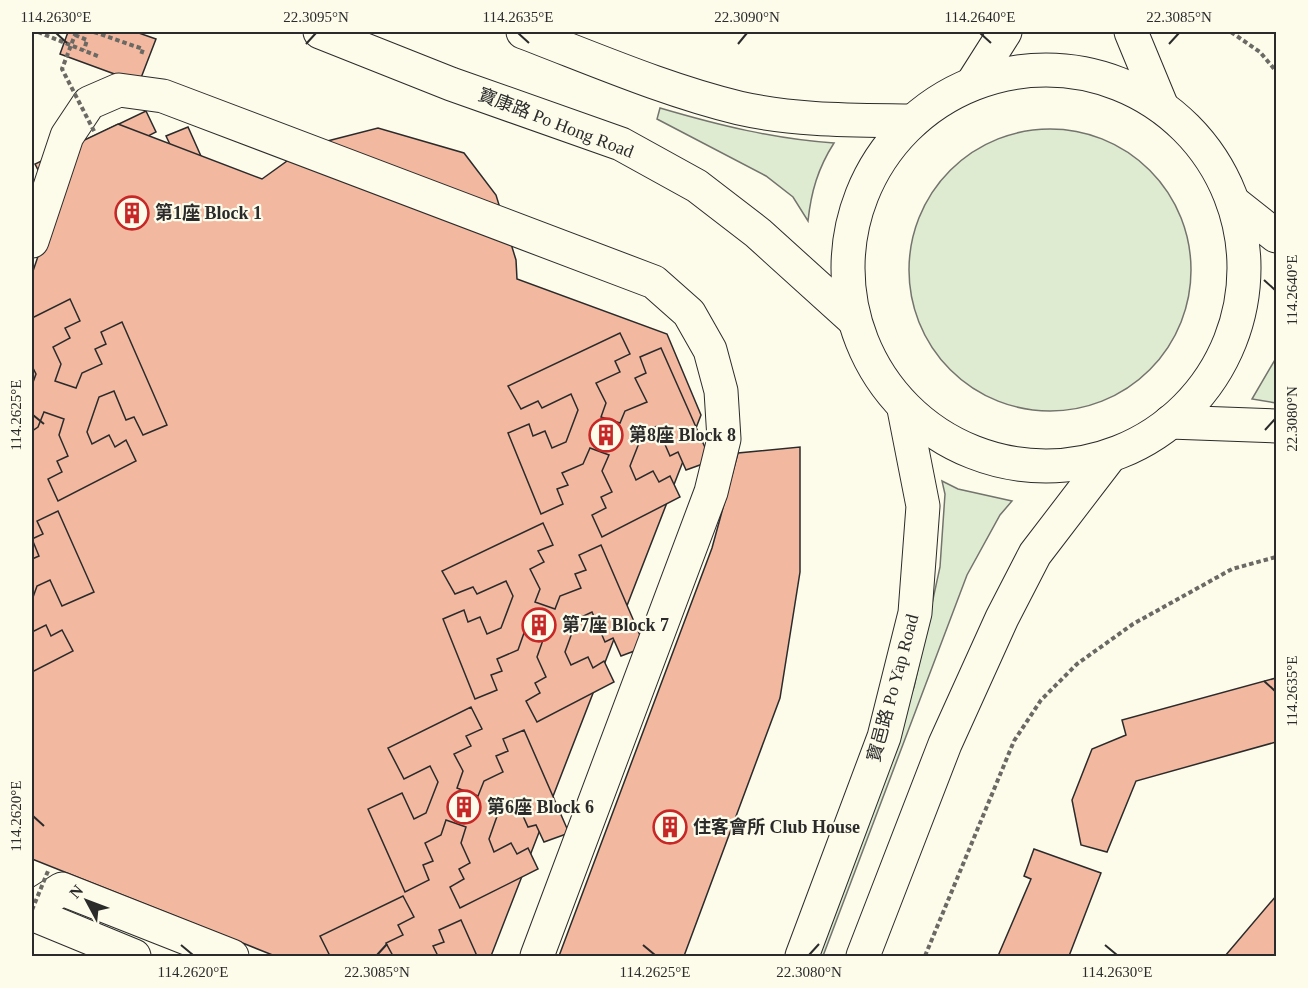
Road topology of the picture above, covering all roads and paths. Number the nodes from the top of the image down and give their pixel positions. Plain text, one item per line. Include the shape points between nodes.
1 (38, 32) edge
2 (320, 32) edge
3 (523, 32) edge
4 (1005, 32) edge
5 (1131, 32) edge
6 (1230, 32) edge
7 (76, 33) edge
8 (84, 50) junction
9 (93, 54) dead end
10 (1276, 71) edge
11 (972, 84) junction
12 (1162, 107) junction
13 (913, 121) junction
14 (95, 133) dead end
15 (1233, 202) junction
16 (1276, 236) edge
17 (32, 241) edge
18 (853, 319) junction
19 (904, 409) junction
20 (1170, 422) junction
21 (1276, 426) edge
22 (1110, 456) junction
23 (1276, 557) edge
24 (48, 871) dead end
25 (32, 911) edge
26 (134, 957) edge
27 (231, 957) edge
28 (537, 957) edge
29 (802, 957) edge
30 (863, 957) edge
31 (925, 957) edge

1 - 8 path
2 - 18 main road, 寶康路 Po Hong Road via 451,84 621,144 697,186 758,233
3 - 13 main road via 647,81 740,108 814,119
4 - 11 main road
5 - 12 main road, 寶邑路 Po Yap Road
6 - 10 path via 1260,52
7 - 8 path via 87,40
7 - 14 path, bridge via 62,69
8 - 9 path
11 - 12 main road, 寶邑路 Po Yap Road via 1020,71 1070,71 1119,83
11 - 13 main road, 寶邑路 Po Yap Road
12 - 15 main road, 寶邑路 Po Yap Road via 1192,134 1216,166
13 - 18 main road, 寶邑路 Po Yap Road via 878,163 855,212 847,266
15 - 16 main road
15 - 20 main road, 寶邑路 Po Yap Road via 1244,261 1237,317 1212,377
17 - 28 main road via 67,136 89,103 119,90 163,96 654,282 689,313 710,350 721,391 724,439 711,492
18 - 19 main road, 寶邑路 Po Yap Road via 882,382
19 - 22 main road, 寶邑路 Po Yap Road via 934,433 967,451 1004,463 1042,467
19 - 29 main road, 寶邑路 Po Yap Road via 923,506 915,613 884,737
20 - 21 main road
20 - 22 main road, 寶邑路 Po Yap Road via 1134,446
22 - 30 main road, 寶邑路 Po Yap Road via 1035,554 1002,618 945,744
23 - 31 path via 1232,569 1132,624 1077,664 1041,700 1014,741
24 - 25 path, bridge
25 - 26 main road
25 - 27 main road via 62,889

